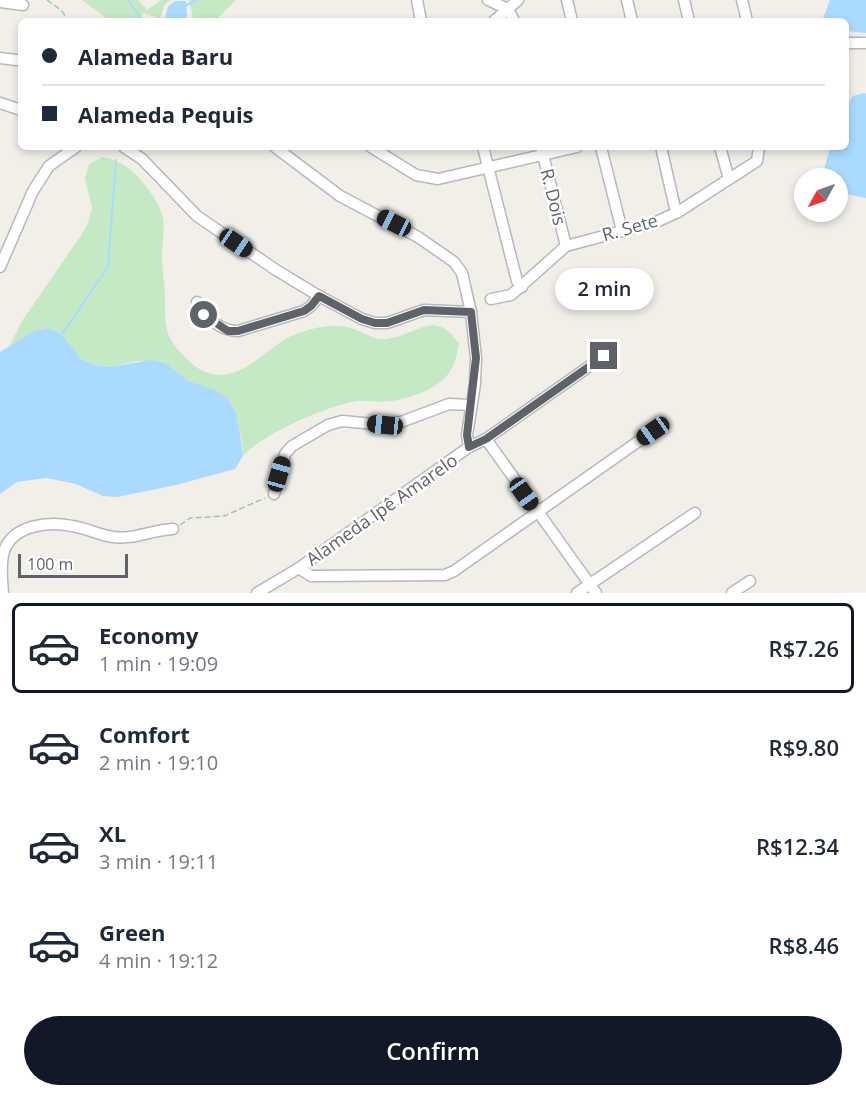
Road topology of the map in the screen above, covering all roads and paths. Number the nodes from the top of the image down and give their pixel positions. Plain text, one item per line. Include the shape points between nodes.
1 (48, 0) edge
2 (417, 0) edge
3 (488, 0) edge
4 (518, 0) edge
5 (567, 0) edge
6 (627, 0) edge
7 (684, 0) edge
8 (742, 0) edge
9 (0, 2) edge
10 (23, 4) dead end
11 (508, 9) junction
12 (67, 18) edge
13 (420, 18) edge
14 (498, 18) edge
15 (512, 18) edge
16 (571, 18) edge
17 (631, 18) edge
18 (688, 18) edge
19 (746, 18) edge
20 (849, 43) edge
21 (866, 43) edge
22 (0, 58) edge
23 (16, 60) dead end
24 (0, 103) edge
25 (18, 109) edge
26 (72, 150) edge
27 (128, 150) edge
28 (279, 150) edge
29 (375, 150) edge
30 (484, 150) edge
31 (602, 150) edge
32 (662, 150) edge
33 (721, 150) edge
34 (759, 150) edge
35 (542, 151) edge
36 (487, 168) junction
37 (729, 179) junction
38 (678, 212) junction
39 (622, 231) junction
40 (566, 246) junction
41 (0, 267) edge
42 (522, 286) junction
43 (319, 296) junction
44 (491, 299) dead end
45 (197, 303) dead end
46 (471, 312) junction
47 (604, 356) dead end
48 (471, 405) junction
49 (653, 431) dead end
50 (486, 439) junction
51 (469, 447) junction
52 (274, 494) joint
53 (537, 512) junction
54 (695, 513) dead end
55 (172, 530) joint
56 (299, 568) junction
57 (1, 575) edge
58 (750, 581) dead end
59 (592, 588) edge
60 (264, 592) edge
61 (3, 593) edge
62 (577, 593) edge
63 (732, 593) edge

1 - 12 path
2 - 13 street
3 - 11 street
4 - 11 street
5 - 16 street
6 - 17 street
7 - 18 street
8 - 19 street
9 - 10 street
11 - 14 street
11 - 15 street
20 - 21 street
22 - 23 street
24 - 25 street
26 - 41 street via 49,166 33,191
27 - 43 street via 197,216
28 - 46 street, Alameda Ipê Amarelo via 340,196 418,237 454,262 462,273
29 - 36 street via 427,178
30 - 36 street
31 - 39 street
32 - 38 street
33 - 37 street
34 - 37 street, R. Sete via 757,161
35 - 36 street
35 - 40 street, R. Dois
36 - 42 street via 517,281
37 - 38 street, R. Sete
38 - 39 street, R. Sete
39 - 40 street, R. Sete
40 - 42 street, R. Sete
42 - 44 street, R. Sete via 511,295
43 - 45 street via 304,311 238,331 228,331 204,315
43 - 46 street via 375,323 387,323 424,310
46 - 48 street, Alameda Ipê Amarelo via 476,358
47 - 50 street
48 - 51 street, Alameda Ipê Amarelo
48 - 52 street via 449,404 385,425 342,421 328,425 285,454
49 - 53 street
50 - 51 street
50 - 53 street
51 - 56 street, Alameda Ipê Amarelo
52 - 55 path via 224,516 190,518
53 - 56 street via 445,574 311,576
53 - 59 street
54 - 59 street
55 - 57 street via 113,537 70,525 35,525 8,543
56 - 60 street, Alameda Ipê Amarelo
57 - 61 street
58 - 63 street
59 - 62 street

